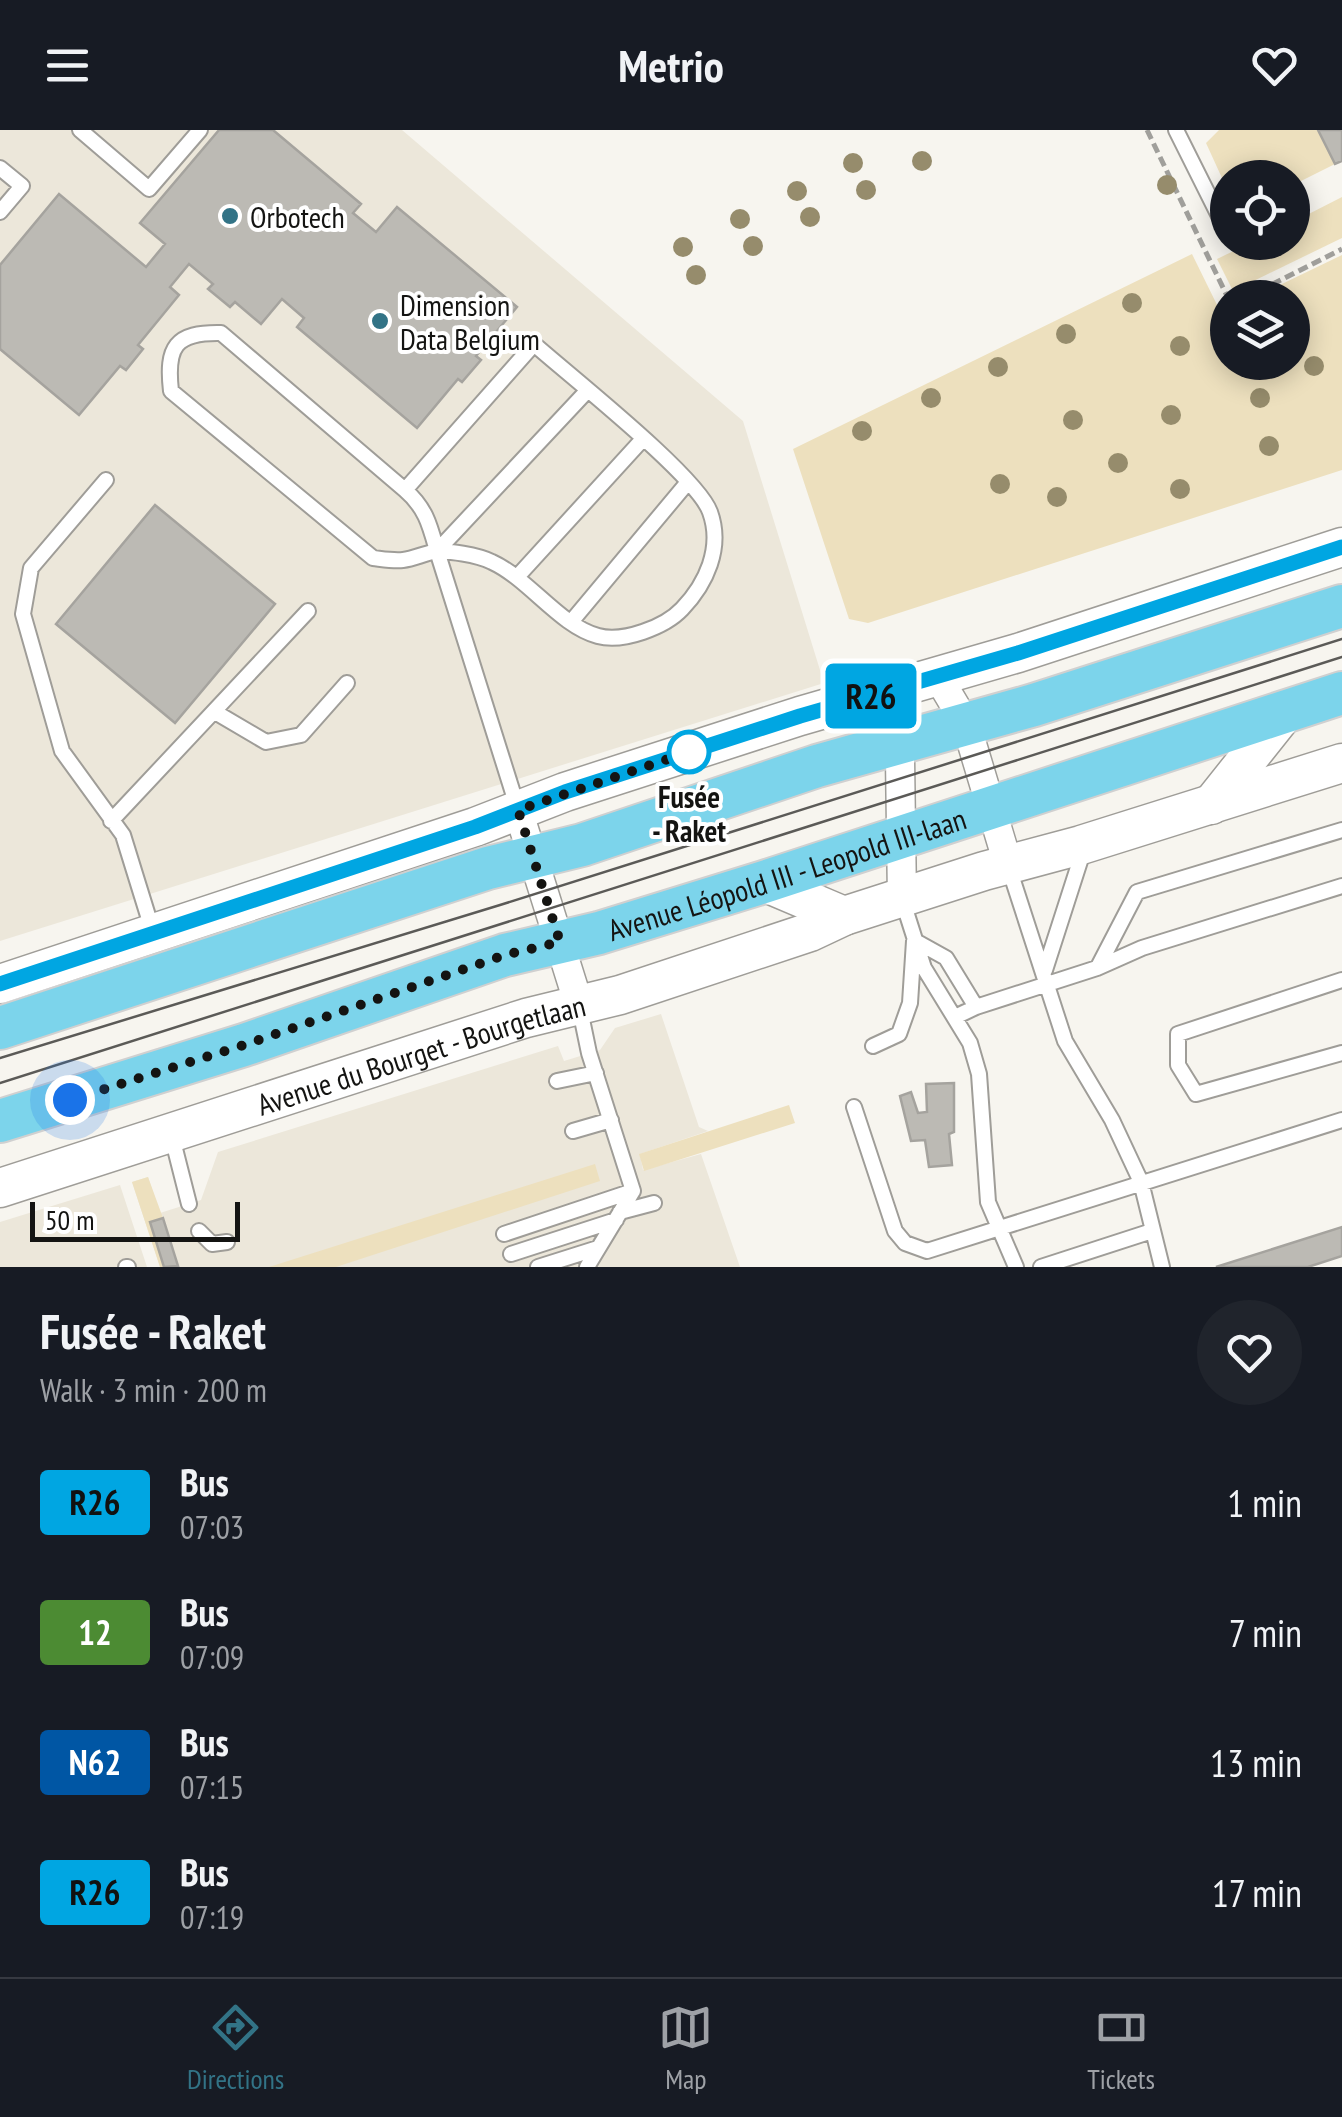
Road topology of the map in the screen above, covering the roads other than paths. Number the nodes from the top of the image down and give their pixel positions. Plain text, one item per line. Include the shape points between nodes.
1 (80, 130) edge
2 (200, 130) edge
3 (1176, 130) edge
4 (0, 168) edge
5 (1210, 198) edge
6 (0, 212) edge
7 (586, 391) junction
8 (642, 440) junction
9 (106, 480) dead end
10 (688, 482) junction
11 (405, 490) junction
12 (1342, 548) edge
13 (437, 551) junction
14 (517, 578) junction
15 (1342, 606) edge
16 (308, 611) dead end
17 (571, 622) junction
18 (938, 676) junction
19 (347, 683) dead end
20 (900, 688) junction
21 (1342, 693) edge
22 (215, 712) junction
23 (1286, 712) junction
24 (966, 724) junction
25 (900, 743) junction
26 (1342, 763) edge
27 (1211, 804) junction
28 (990, 806) junction
29 (518, 810) junction
30 (111, 821) junction
31 (1342, 830) edge
32 (902, 836) junction
33 (1081, 845) junction
34 (533, 857) junction
35 (1008, 864) junction
36 (764, 882) junction
37 (1342, 886) edge
38 (902, 899) junction
39 (844, 916) junction
40 (154, 932) junction
41 (917, 939) junction
42 (560, 942) junction
43 (1098, 968) junction
44 (1047, 977) junction
45 (1342, 980) edge
46 (0, 984) edge
47 (579, 1004) junction
48 (976, 1006) junction
49 (956, 1017) junction
50 (0, 1028) edge
51 (873, 1046) dead end
52 (1342, 1053) edge
53 (596, 1073) junction
54 (557, 1081) dead end
55 (854, 1107) dead end
56 (611, 1120) junction
57 (1342, 1120) edge
58 (0, 1121) edge
59 (573, 1131) dead end
60 (171, 1133) junction
61 (1141, 1182) junction
62 (0, 1188) edge
63 (634, 1191) junction
64 (654, 1203) dead end
65 (189, 1204) dead end
66 (618, 1216) junction
67 (999, 1227) junction
68 (198, 1231) dead end
69 (1152, 1231) junction
70 (504, 1234) dead end
71 (227, 1242) dead end
72 (598, 1248) junction
73 (510, 1254) dead end
74 (538, 1267) edge
75 (586, 1267) edge
76 (1016, 1267) edge
77 (1042, 1267) edge
78 (1162, 1267) edge

1 - 2 lane via 149,189
3 - 5 lane
4 - 6 lane via 22,186
7 - 8 lane
7 - 11 lane via 534,344
7 - 13 lane
8 - 10 lane
8 - 14 lane
9 - 30 lane via 31,568 23,614 62,751
10 - 17 lane
10 - 17 lane via 710,512 714,545 699,592 674,618 626,635 599,637
11 - 13 lane via 426,512
11 - 13 lane via 220,334 194,333 176,346 168,364 171,391 372,558 402,560
12 - 18 street
13 - 14 lane via 489,560
13 - 29 lane
14 - 17 lane
15 - 24 main road
16 - 22 lane
18 - 20 street
18 - 24 street
19 - 22 lane via 301,735 266,742
20 - 25 street
20 - 29 street
21 - 23 main road, Avenue Léopold III - Leopold III-laan
22 - 30 lane
23 - 27 street
23 - 28 main road, Avenue Léopold III - Leopold III-laan
24 - 25 main road
24 - 28 street
25 - 32 street
25 - 34 main road
26 - 27 street, Avenue du Bourget - Bourgetlaan
27 - 33 street, Avenue du Bourget - Bourgetlaan
28 - 32 main road, Avenue Léopold III - Leopold III-laan
28 - 35 street
29 - 34 street
29 - 40 street
30 - 40 lane via 122,835
31 - 43 lane via 1136,892
32 - 36 main road, Avenue Léopold III - Leopold III-laan
32 - 38 street
33 - 35 street, Avenue du Bourget - Bourgetlaan
33 - 44 lane
34 - 42 street
34 - 50 main road
35 - 38 street, Avenue du Bourget - Bourgetlaan
35 - 44 lane
36 - 39 street
36 - 42 main road, Avenue Léopold III - Leopold III-laan
37 - 43 lane
38 - 39 street, Avenue du Bourget - Bourgetlaan
38 - 41 lane
39 - 47 street, Avenue du Bourget - Bourgetlaan
40 - 46 street
41 - 48 lane via 946,958
41 - 49 lane via 924,968
41 - 51 lane via 910,1003 899,1034
42 - 47 street
42 - 58 main road, Avenue Léopold III - Leopold III-laan
43 - 44 lane
44 - 48 lane
44 - 61 lane via 1065,1041
45 - 52 lane via 1178,1034 1178,1065 1196,1094
47 - 53 lane
47 - 60 street, Avenue du Bourget - Bourgetlaan
48 - 49 lane
49 - 67 lane via 979,1074 988,1202
53 - 54 lane
53 - 56 lane
55 - 67 lane via 905,1243 928,1250
56 - 59 lane
56 - 63 lane
57 - 61 lane
60 - 62 street, Avenue du Bourget - Bourgetlaan
60 - 65 lane
61 - 67 lane
61 - 69 lane
63 - 66 lane
63 - 70 lane
64 - 66 lane
66 - 72 lane
66 - 73 lane
67 - 76 lane
68 - 71 lane via 212,1244
69 - 77 lane
69 - 78 lane
72 - 74 lane
72 - 75 lane

